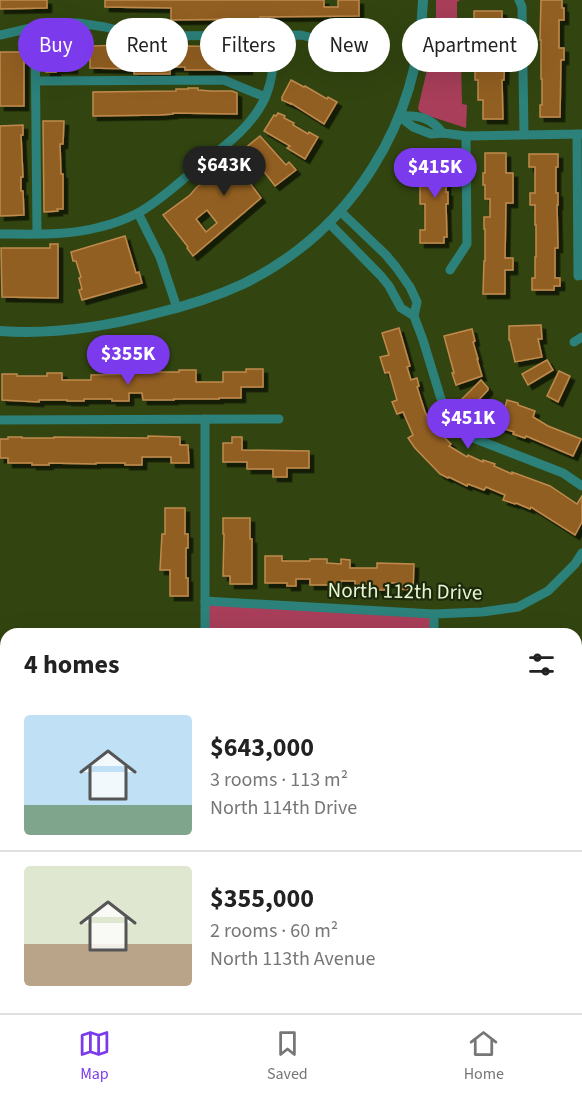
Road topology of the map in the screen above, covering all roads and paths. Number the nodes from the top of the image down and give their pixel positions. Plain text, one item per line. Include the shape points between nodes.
1 (423, 0) edge
2 (519, 0) edge
3 (94, 25) edge
4 (18, 31) edge
5 (0, 35) edge
6 (200, 36) edge
7 (36, 72) edge
8 (272, 72) edge
9 (36, 81) junction
10 (265, 97) junction
11 (399, 116) junction
12 (524, 134) junction
13 (580, 134) edge
14 (466, 136) junction
15 (340, 212) junction
16 (138, 213) junction
17 (329, 223) junction
18 (0, 234) edge
19 (37, 234) junction
20 (450, 270) dead end
21 (580, 275) edge
22 (177, 308) junction
23 (414, 316) junction
24 (0, 331) edge
25 (205, 419) junction
26 (279, 419) dead end
27 (0, 420) edge
28 (582, 486) edge
29 (582, 553) edge
30 (205, 601) junction
31 (434, 614) junction
32 (205, 628) edge
33 (434, 628) edge

1 - 11 street via 417,55
2 - 12 street
3 - 6 street via 142,36
4 - 5 street
7 - 9 street
8 - 10 street
9 - 10 street via 224,80
9 - 19 street
10 - 16 street via 237,135
11 - 14 street via 431,134
11 - 15 street via 377,162
12 - 13 street
12 - 14 street
13 - 21 street
14 - 20 street via 467,244
15 - 17 street
15 - 23 street via 386,255 404,278 417,302
16 - 19 street via 86,231
16 - 22 street via 160,257
17 - 22 street via 259,275
17 - 23 street via 381,276 401,308
18 - 19 street
22 - 24 street via 79,330
23 - 28 street via 441,399 455,426 468,436 563,473
25 - 26 street
25 - 27 street
25 - 30 street
29 - 31 street, North 112th Drive via 548,591 518,607
30 - 31 street, North 112th Drive
30 - 32 street
31 - 33 street

